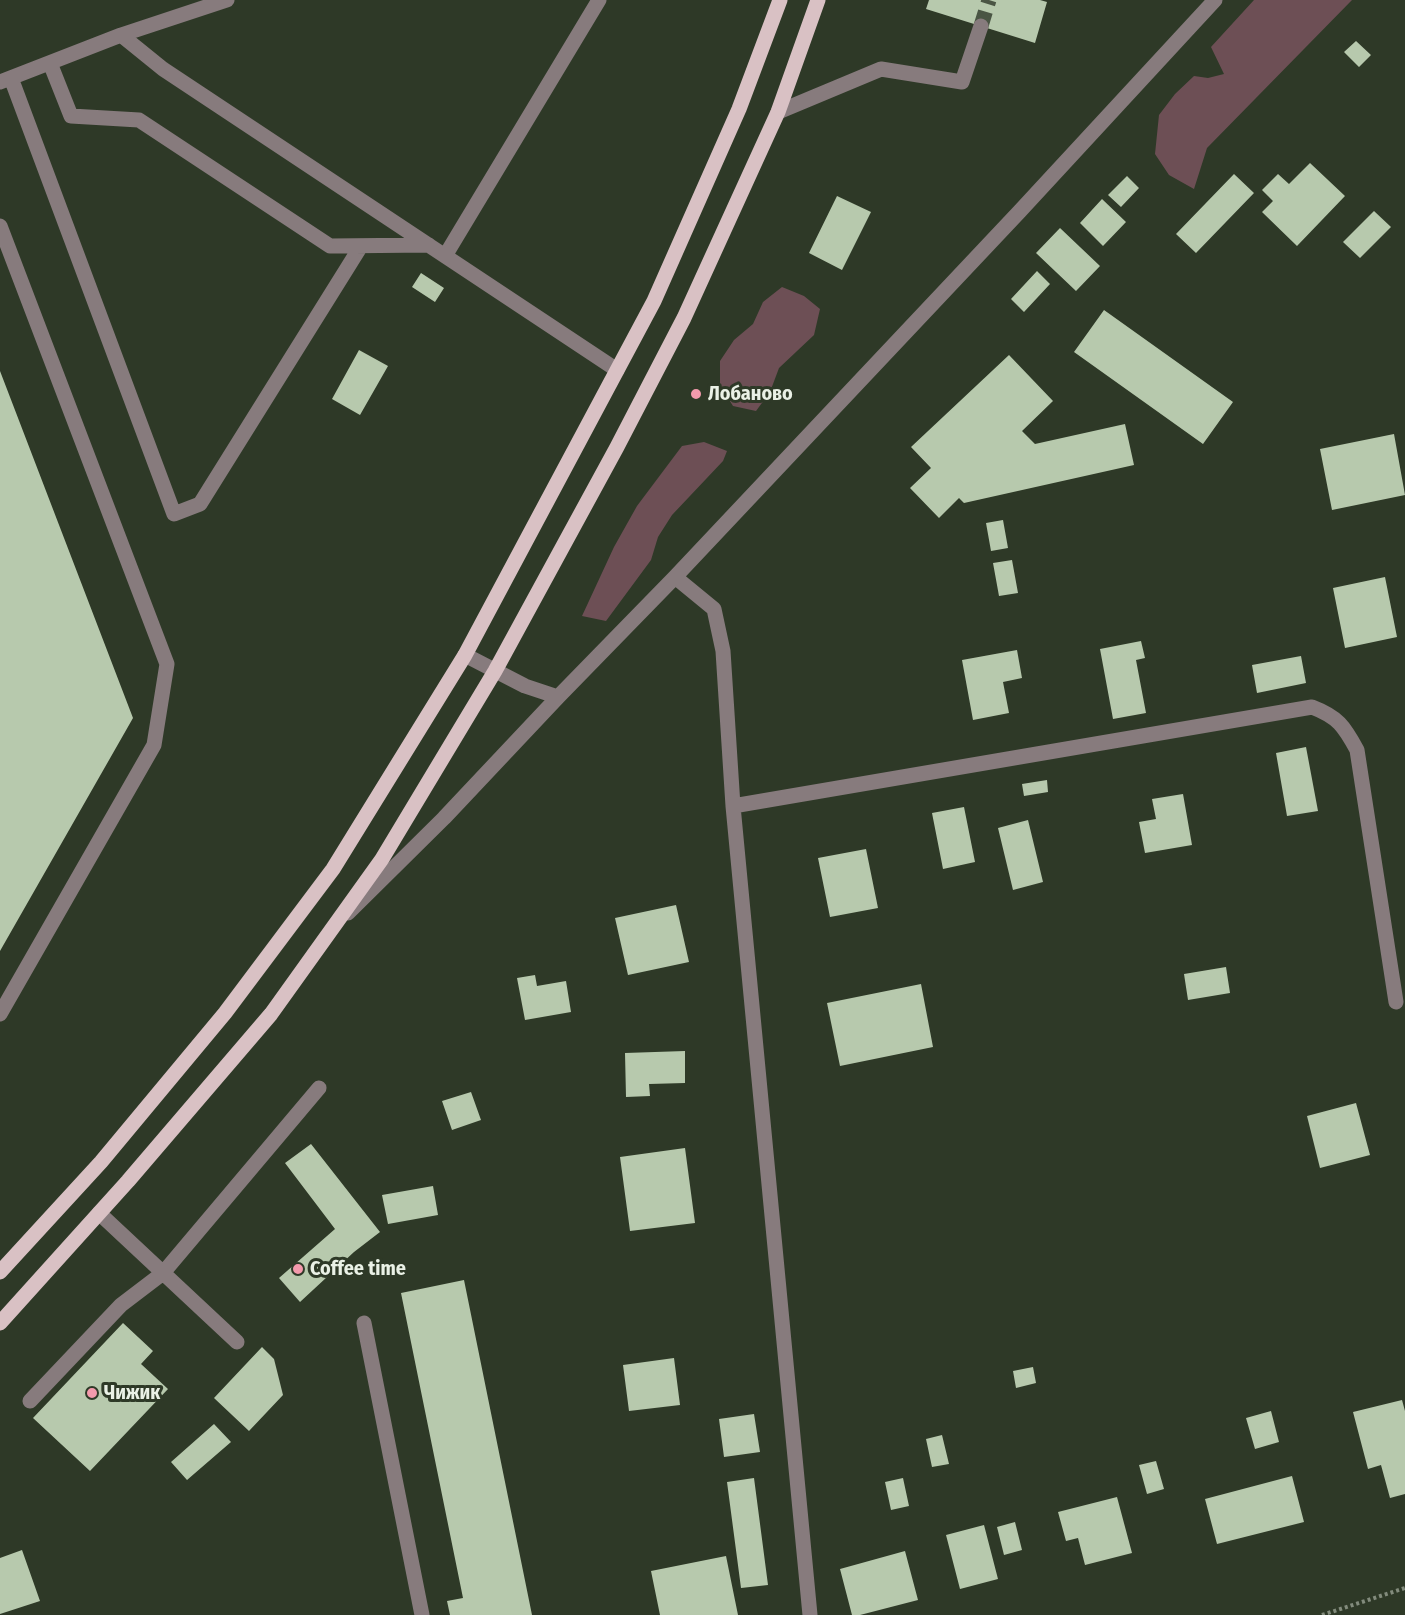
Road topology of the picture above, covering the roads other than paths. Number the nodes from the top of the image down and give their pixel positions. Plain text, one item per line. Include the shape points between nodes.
1 (227, 0) edge
2 (599, 0) edge
3 (780, 0) edge
4 (818, 0) edge
5 (1215, 0) edge
6 (981, 26) tunnel mouth
7 (121, 35) junction
8 (50, 63) junction
9 (5, 80) edge
10 (778, 112) junction
11 (0, 226) edge
12 (429, 245) junction
13 (361, 246) junction
14 (446, 255) junction
15 (617, 370) junction
16 (675, 577) junction
17 (465, 655) junction
18 (495, 671) junction
19 (558, 697) junction
20 (733, 806) junction
21 (331, 930) junction
22 (1396, 1002) dead end
23 (0, 1014) edge
24 (320, 1088) dead end
25 (99, 1213) junction
26 (0, 1272) edge
27 (163, 1273) junction
28 (0, 1323) edge
29 (364, 1323) dead end
30 (237, 1342) dead end
31 (30, 1401) dead end
32 (422, 1615) edge
33 (810, 1615) edge

1 - 7 street
2 - 14 street
3 - 15 main road via 734,119 654,301
4 - 10 main road
5 - 16 street
6 - 10 street via 962,82 881,69
7 - 8 street
7 - 12 street via 163,69
8 - 9 street
8 - 13 street via 71,116 139,120 330,246
9 - 13 street via 174,513 200,504
10 - 18 main road via 684,318
11 - 23 street via 167,664 154,745
12 - 13 street
12 - 14 street
14 - 15 street
15 - 17 main road
16 - 19 street
16 - 20 street via 714,609 723,651
17 - 18 street
17 - 26 main road via 333,869 225,1013 101,1162
18 - 19 street
18 - 21 main road via 382,859
19 - 21 street
20 - 22 street via 1312,707 1343,725 1357,750
20 - 33 street
21 - 25 main road via 271,1014
24 - 27 street
25 - 27 street
25 - 28 main road
27 - 30 street
27 - 31 street via 121,1305
29 - 32 street

